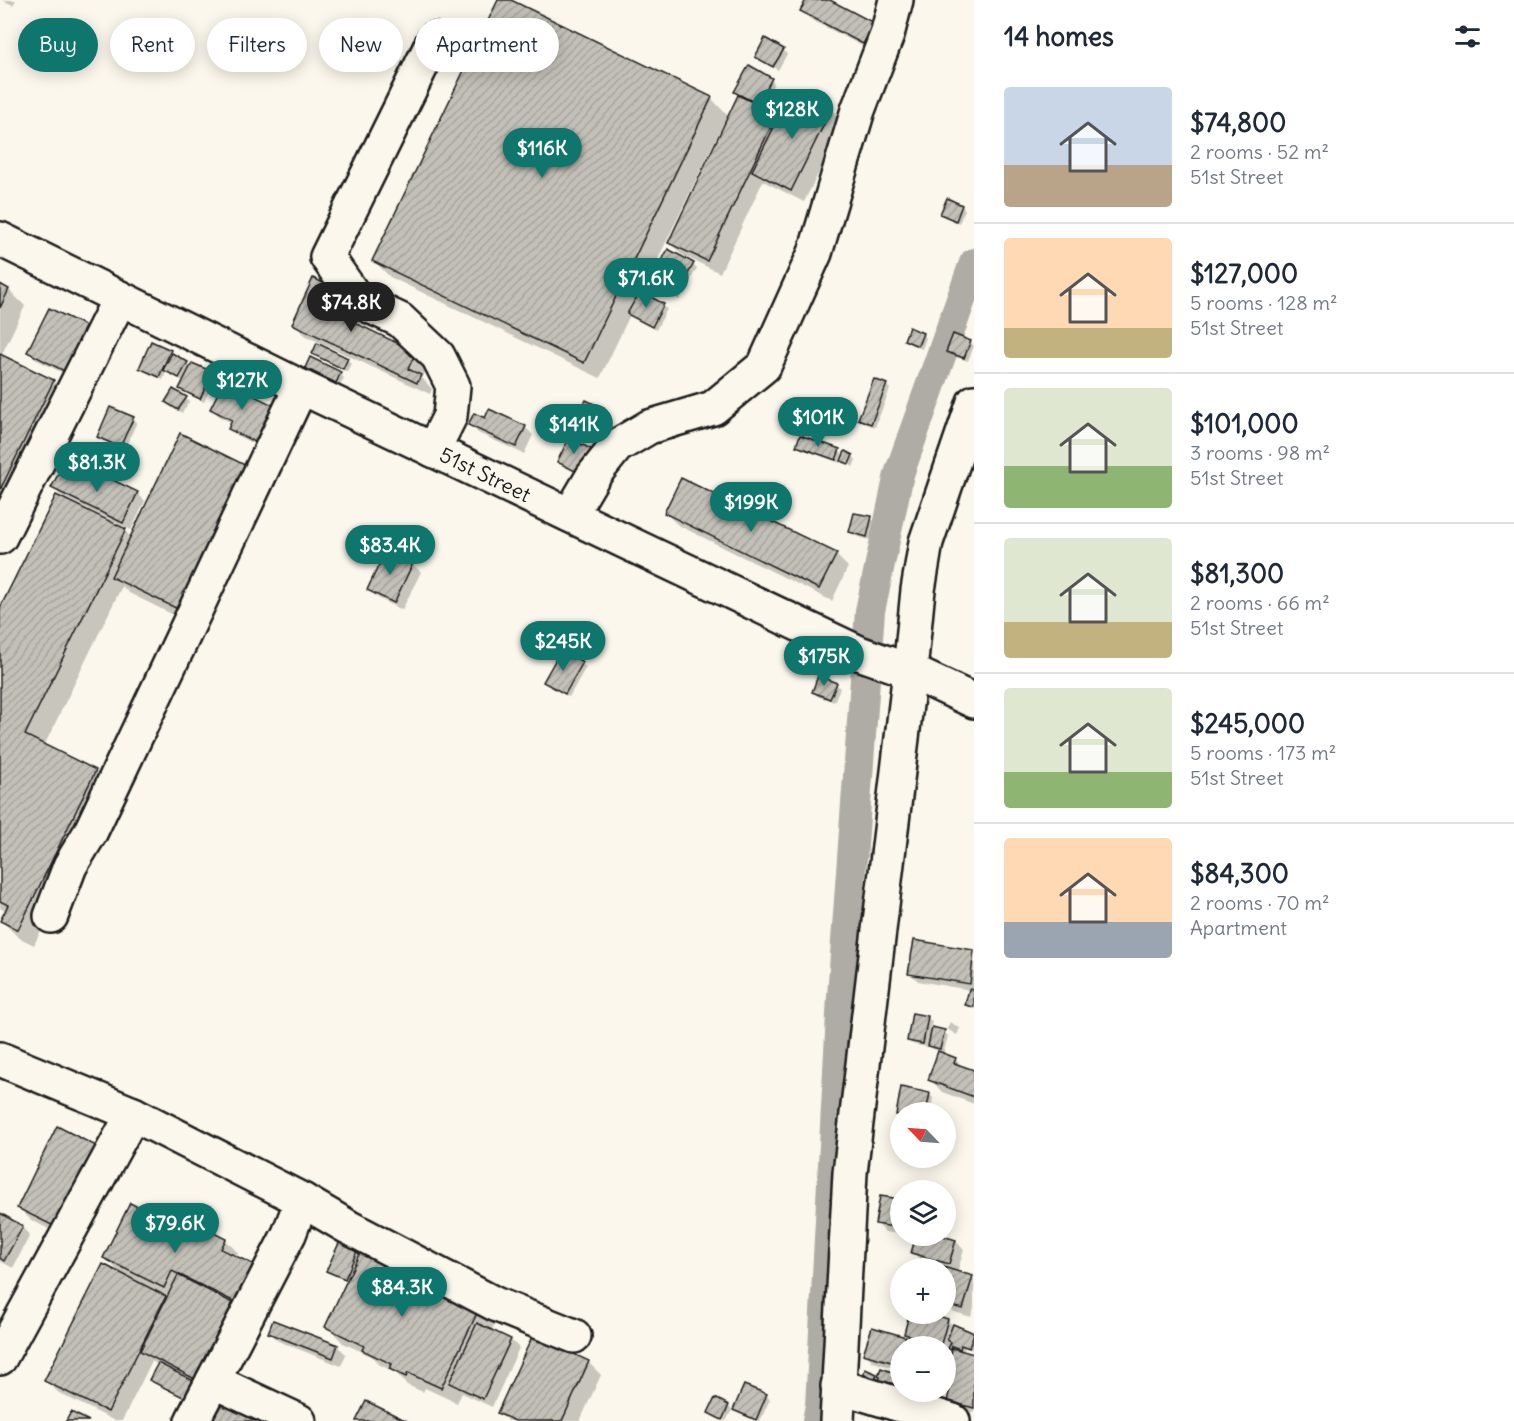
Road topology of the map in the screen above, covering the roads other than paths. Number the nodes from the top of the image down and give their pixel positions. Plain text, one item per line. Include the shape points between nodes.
1 (896, 0) edge
2 (418, 72) edge
3 (0, 239) edge
4 (120, 298) junction
5 (300, 387) junction
6 (974, 402) edge
7 (433, 450) junction
8 (961, 477) edge
9 (570, 515) junction
10 (0, 537) edge
11 (901, 668) junction
12 (974, 701) edge
13 (51, 916) dead end
14 (0, 1059) edge
15 (133, 1114) junction
16 (302, 1200) junction
17 (574, 1336) dead end
18 (0, 1358) edge
19 (213, 1381) junction
20 (838, 1386) junction
21 (192, 1421) edge
22 (299, 1421) edge
23 (837, 1421) edge
24 (953, 1421) edge

1 - 9 street via 815,253 764,366 713,408 649,427 617,446
2 - 7 street via 327,257 357,300 400,320 438,356 453,386 450,416
3 - 4 street, 51st Street
4 - 5 street, 51st Street
4 - 10 street
5 - 7 street, 51st Street
5 - 13 street via 90,833 70,866
6 - 8 street
7 - 9 street, 51st Street
8 - 11 street via 926,542
9 - 11 street, 51st Street via 859,653
11 - 12 street, 51st Street
11 - 20 street via 849,1173
14 - 15 street
15 - 16 street
15 - 18 street
16 - 17 street via 495,1304
16 - 19 street via 289,1234
19 - 21 street
19 - 22 street
20 - 23 street
20 - 24 street

